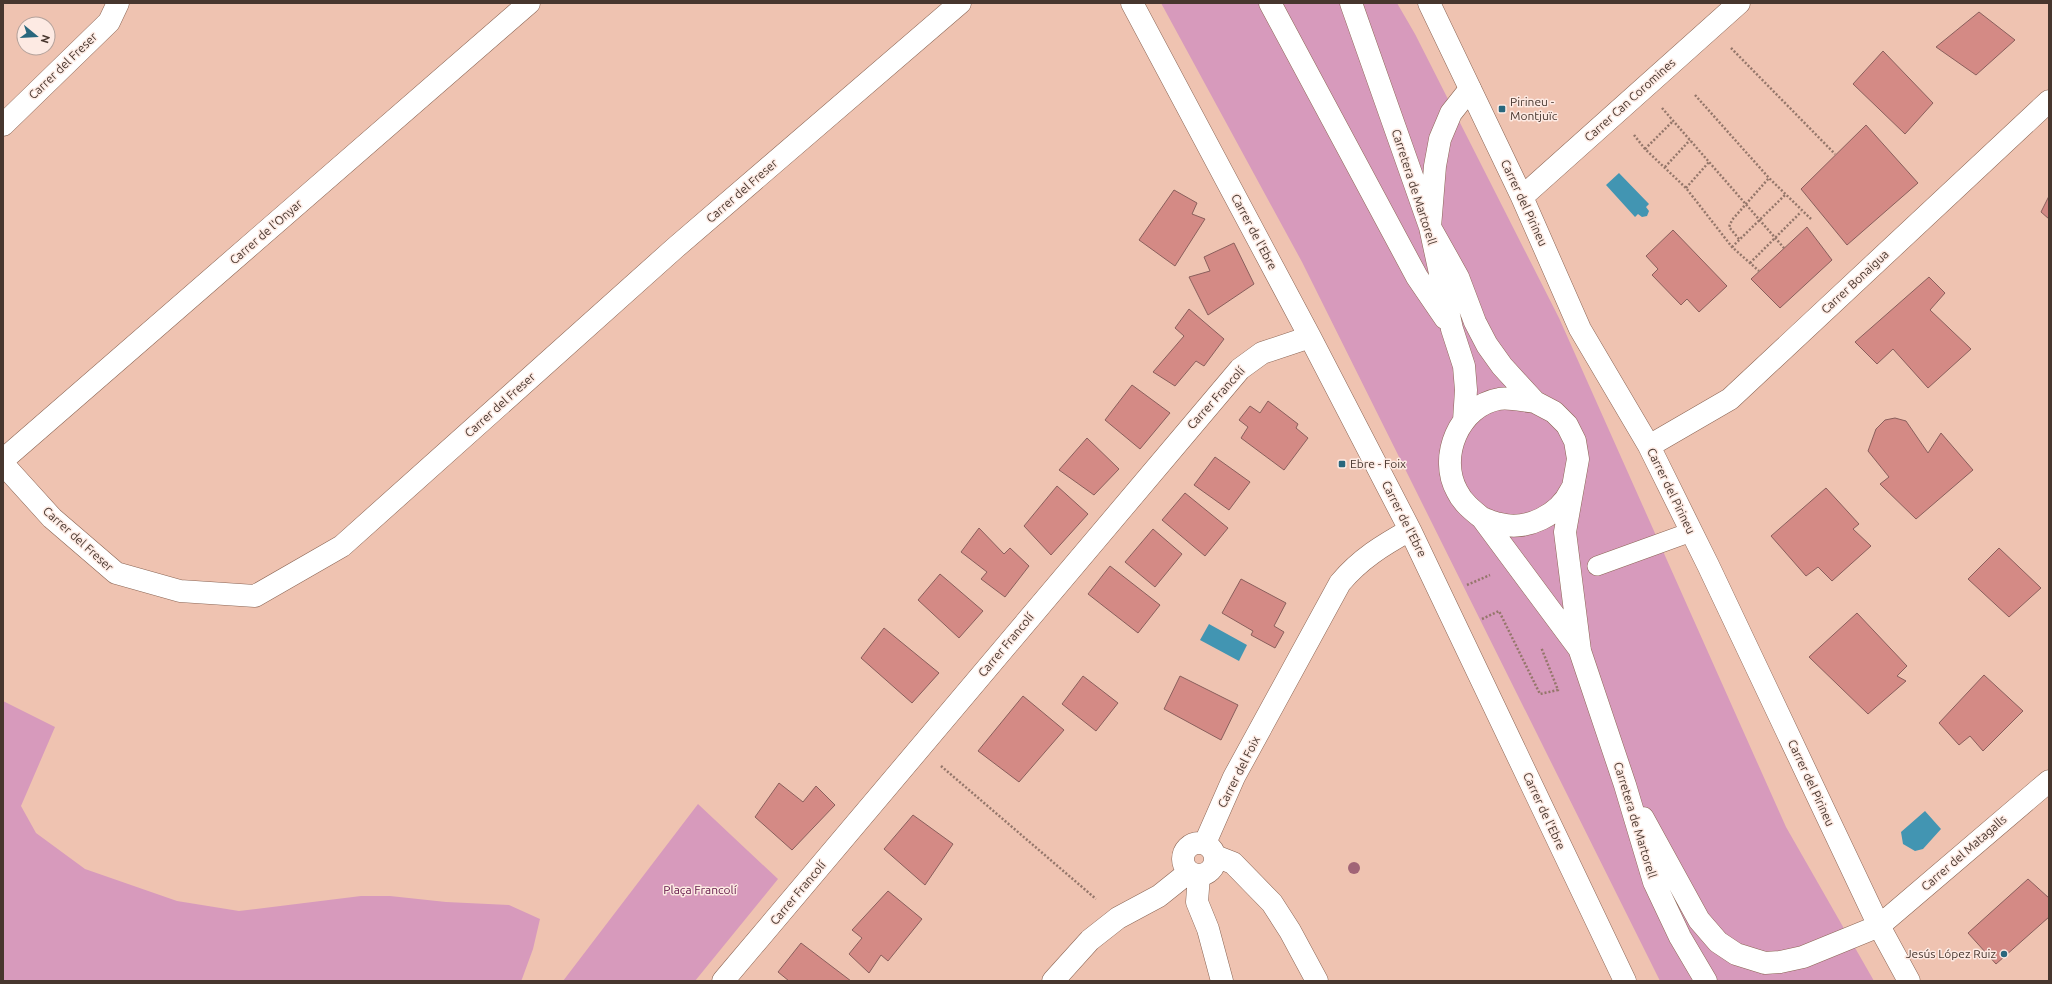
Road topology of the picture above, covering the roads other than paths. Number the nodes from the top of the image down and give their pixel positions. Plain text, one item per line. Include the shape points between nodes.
1 (118, 3) edge
2 (529, 3) edge
3 (960, 3) edge
4 (1132, 3) edge
5 (1270, 3) edge
6 (1351, 3) edge
7 (1429, 3) edge
8 (1739, 3) edge
9 (1470, 89) junction
10 (2049, 101) edge
11 (3, 125) edge
12 (1522, 197) junction
13 (1430, 227) junction
14 (1452, 329) junction
15 (1310, 337) junction
16 (1535, 402) junction
17 (1464, 421) junction
18 (1649, 446) junction
19 (3, 460) edge
20 (3, 464) edge
21 (1573, 485) junction
22 (1482, 518) junction
23 (1410, 530) junction
24 (1691, 532) junction
25 (1597, 566) dead end
26 (1580, 651) junction
27 (2049, 781) edge
28 (1625, 785) junction
29 (1210, 850) junction
30 (1194, 874) junction
31 (1879, 926) junction
32 (723, 981) edge
33 (1053, 981) edge
34 (1222, 981) edge
35 (1317, 981) edge
36 (1625, 981) edge
37 (1706, 981) edge
38 (1909, 981) edge

1 - 11 street, Carrer del Freser via 109,22
2 - 19 street, Carrer de l'Onyar
3 - 20 street, Carrer del Freser via 675,248 342,546 255,596 180,591 116,573 52,518
4 - 15 street, Carrer de l'Ebre
5 - 14 street via 1417,277
6 - 13 street, Carretera de Martorell
7 - 9 street, Carrer del Pirineu
8 - 12 street, Carrer Can Coromines
9 - 12 street, Carrer del Pirineu
9 - 13 street via 1451,113 1440,139
10 - 18 street, Carrer Bonaigua via 1730,399
12 - 18 street, Carrer del Pirineu via 1580,329
13 - 14 street, Carretera de Martorell
13 - 16 street via 1458,277 1475,322 1487,345 1502,366
14 - 17 street, Carretera de Martorell via 1464,366
15 - 23 street, Carrer de l'Ebre
15 - 32 street, Carrer Francolí via 1262,353 1240,370
16 - 17 street via 1499,399 1479,407
16 - 21 street via 1554,412 1567,425 1575,441 1578,459
17 - 22 street via 1454,437 1450,474 1456,491
18 - 24 street, Carrer del Pirineu
21 - 22 street via 1568,496 1555,510 1539,521 1519,526 1500,524
21 - 26 street via 1565,532
22 - 26 street
23 - 29 street, Carrer del Foix via 1379,547 1353,567 1340,583 1234,777
23 - 36 street, Carrer de l'Ebre
24 - 25 street
24 - 31 street, Carrer del Pirineu
26 - 28 street, Carretera de Martorell
27 - 31 street, Carrer del Matagalls
28 - 31 street, Carrer del Matagalls via 1699,920 1718,942 1736,954 1766,963 1780,962 1803,957
28 - 37 street, Carretera de Martorell via 1654,882 1680,938
29 - 30 street via 1213,866 1210,871
29 - 30 street via 1194,843 1186,848 1183,863
29 - 35 street via 1233,863 1272,903
30 - 33 street via 1118,918 1090,940
30 - 34 street via 1197,902 1208,929
31 - 38 street, Carrer del Pirineu

